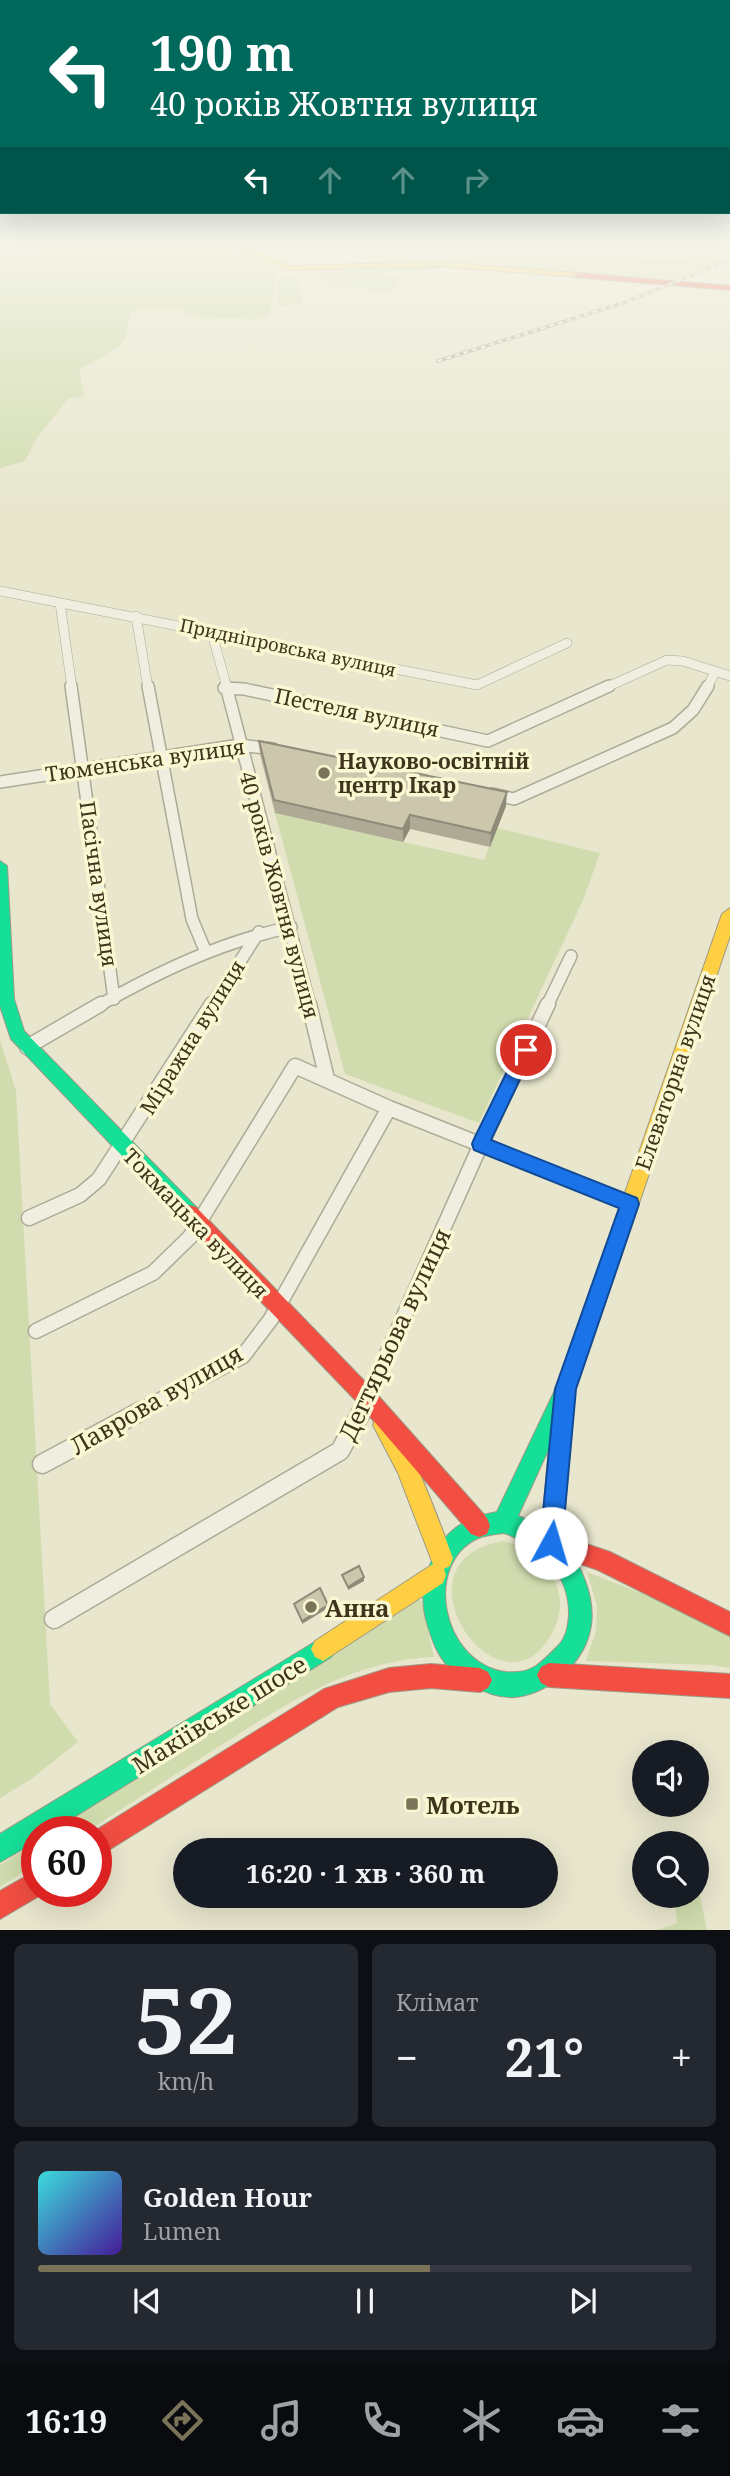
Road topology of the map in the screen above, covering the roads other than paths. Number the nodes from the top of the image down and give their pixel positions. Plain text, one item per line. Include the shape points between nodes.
1 (0, 592) edge
2 (60, 603) junction
3 (136, 617) junction
4 (211, 631) junction
5 (567, 643) dead end
6 (715, 672) junction
7 (730, 676) edge
8 (224, 688) junction
9 (240, 744) junction
10 (283, 751) edge
11 (159, 755) junction
12 (83, 767) junction
13 (0, 782) edge
14 (487, 793) edge
15 (0, 866) edge
16 (730, 914) edge
17 (291, 927) junction
18 (259, 932) junction
19 (205, 950) junction
20 (571, 956) dead end
21 (114, 999) junction
22 (27, 1047) junction
23 (295, 1066) joint
24 (327, 1079) junction
25 (389, 1108) junction
26 (481, 1144) junction
27 (123, 1147) junction
28 (630, 1204) junction
29 (29, 1218) dead end
30 (198, 1225) junction
31 (278, 1308) junction
32 (36, 1331) dead end
33 (566, 1389) junction
34 (367, 1398) junction
35 (42, 1464) dead end
36 (504, 1522) junction
37 (479, 1526) junction
38 (551, 1543) junction
39 (442, 1558) junction
40 (435, 1575) junction
41 (54, 1619) dead end
42 (730, 1624) edge
43 (549, 1675) junction
44 (481, 1680) junction
45 (730, 1686) edge
46 (112, 1835) edge
47 (0, 1849) edge
48 (21, 1893) edge
49 (0, 1906) edge

1 - 2 street, Придніпровська вулиця
2 - 3 street, Придніпровська вулиця
2 - 12 street, Пасічна вулиця
3 - 4 street, Придніпровська вулиця
3 - 11 street
4 - 5 street, Придніпровська вулиця via 384,666 417,677 477,685
4 - 8 street, 40 років Жовтня вулиця
6 - 7 street
6 - 8 street, Пестеля вулиця via 667,660 488,741
6 - 14 street via 690,718 514,799
8 - 9 street, 40 років Жовтня вулиця
9 - 10 street, Тюменська вулиця
9 - 11 street, Тюменська вулиця
9 - 17 street, 40 років Жовтня вулиця
11 - 12 street, Тюменська вулиця
11 - 19 street via 192,919
12 - 13 street, Тюменська вулиця
12 - 21 street, Пасічна вулиця
15 - 22 street, Токмацька вулиця via 6,999 9,1018
16 - 28 street, Елеваторна вулиця
17 - 18 street
17 - 24 street, 40 років Жовтня вулиця
18 - 19 street
18 - 27 street, Міражна вулиця
19 - 21 street
20 - 26 street, Дегтярьова вулиця
21 - 22 street
22 - 27 street, Токмацька вулиця
23 - 24 street
23 - 30 street
24 - 25 street
25 - 26 street
25 - 31 street, Лаврова вулиця
26 - 28 street
26 - 34 street, Дегтярьова вулиця
27 - 29 street, Міражна вулиця via 80,1195
27 - 30 street, Токмацька вулиця
28 - 33 street, Елеваторна вулиця
30 - 31 street, Токмацька вулиця
30 - 32 street via 153,1273
31 - 34 street, Токмацька вулиця
31 - 35 street, Лаврова вулиця via 243,1356
33 - 36 street, Елеваторна вулиця
33 - 38 street, Елеваторна вулиця
34 - 37 street, Токмацька вулиця
34 - 39 street, Токмацька вулиця via 406,1468
34 - 41 street, Дегтярьова вулиця via 340,1451
36 - 37 street
36 - 38 street via 529,1528
37 - 39 street via 457,1539
38 - 42 street via 602,1560
38 - 43 street via 575,1581 579,1618 572,1646
39 - 40 street
40 - 44 street via 433,1608 442,1640 465,1671
40 - 47 street, Макіївське шосе
43 - 44 street via 516,1687
43 - 45 street
44 - 46 street, Макіївське шосе via 389,1679 332,1697
48 - 49 street

